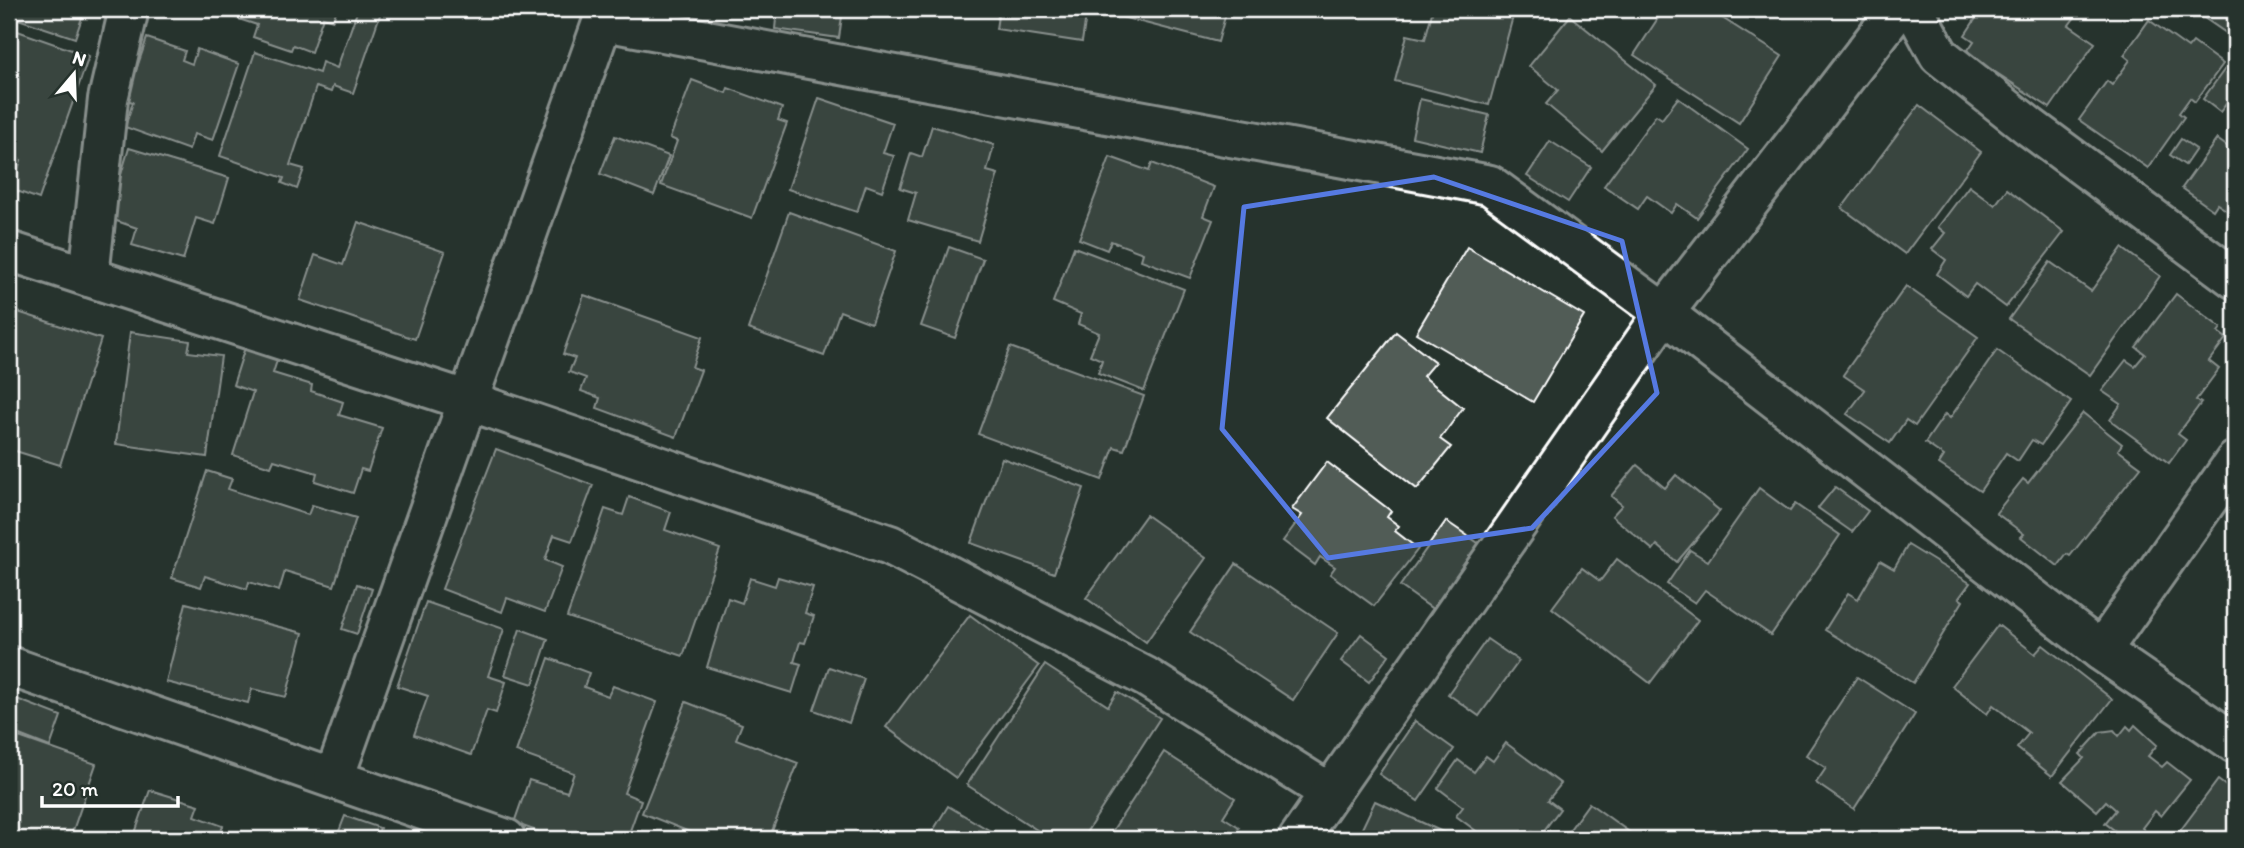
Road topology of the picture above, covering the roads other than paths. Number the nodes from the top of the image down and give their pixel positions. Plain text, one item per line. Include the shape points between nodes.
1 (129, 9) edge
2 (1898, 9) edge
3 (1914, 9) edge
4 (606, 15) edge
5 (9, 251) edge
6 (89, 277) junction
7 (2235, 279) edge
8 (1664, 313) junction
9 (467, 400) junction
10 (2235, 461) edge
11 (2101, 651) junction
12 (9, 666) edge
13 (2235, 743) edge
14 (334, 778) junction
15 (1330, 793) junction
16 (506, 839) edge
17 (1298, 839) edge

1 - 6 street via 108,99
2 - 8 street
3 - 7 street via 1939,55
4 - 8 street via 1490,185
4 - 9 street
5 - 6 street
6 - 9 street
8 - 11 street
8 - 15 street
9 - 14 street
9 - 15 street via 890,545 1146,677
10 - 11 street
11 - 13 street
12 - 14 street
14 - 16 street
15 - 17 street

